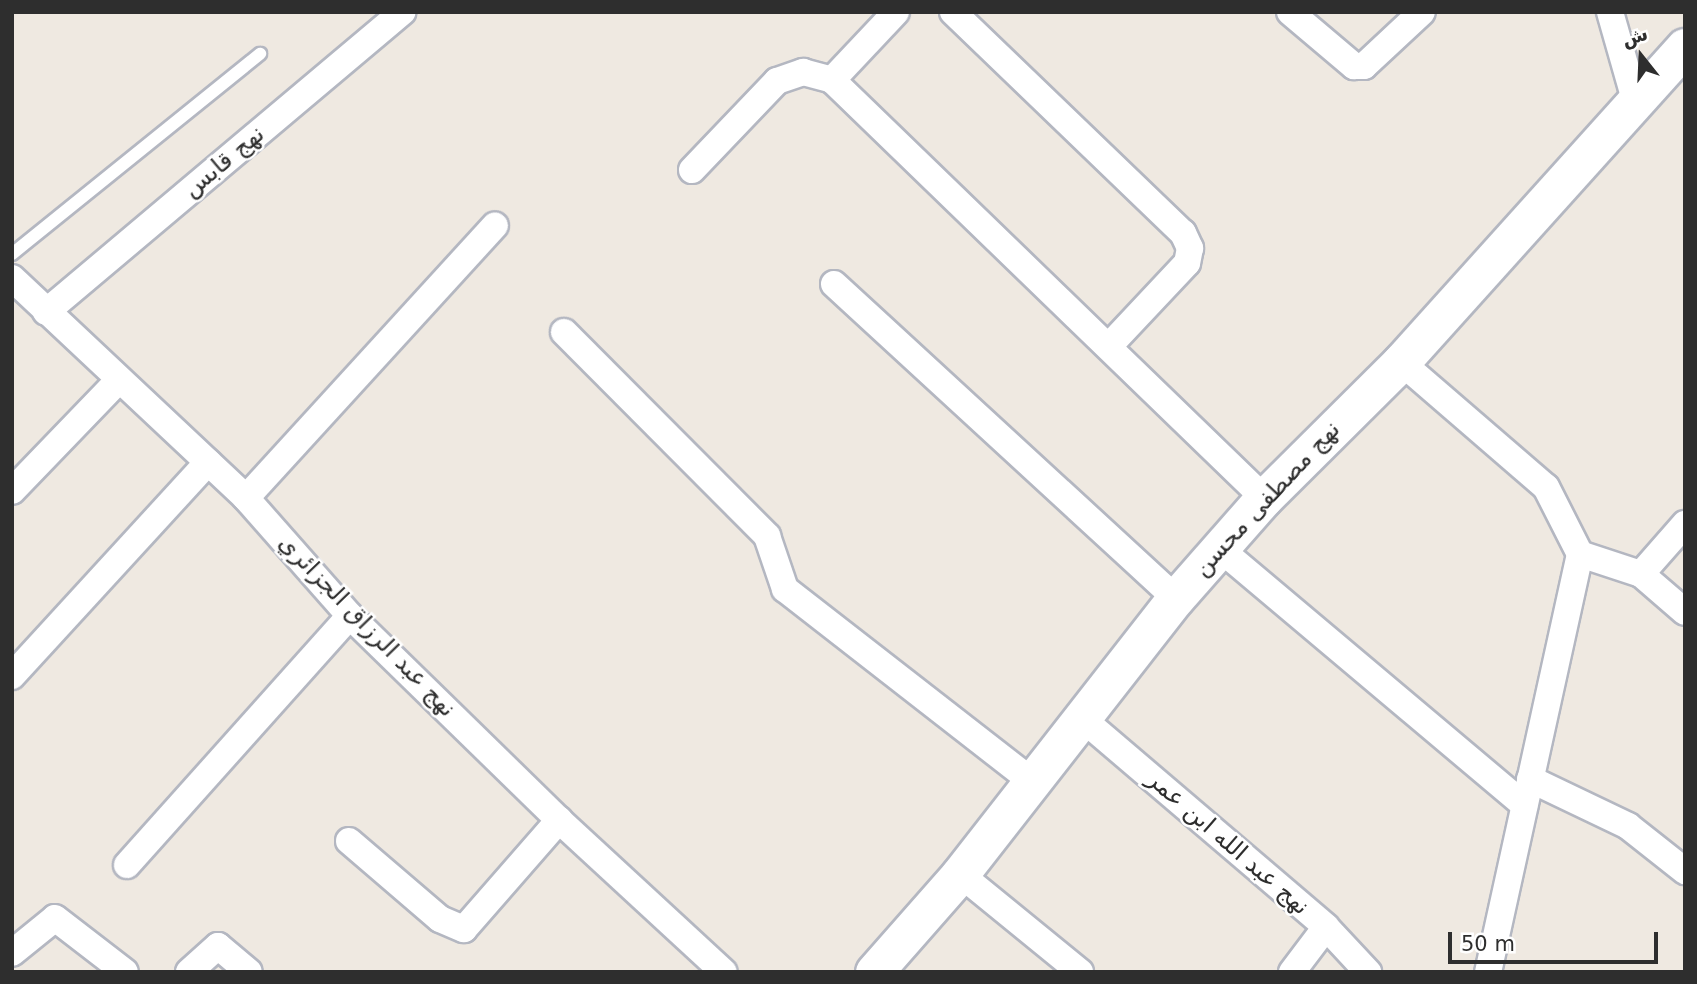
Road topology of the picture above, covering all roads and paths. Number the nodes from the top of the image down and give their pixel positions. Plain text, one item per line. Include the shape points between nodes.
1 (402, 12) edge
2 (896, 12) edge
3 (953, 12) edge
4 (1290, 12) edge
5 (1422, 12) edge
6 (1606, 15) edge
7 (1685, 47) edge
8 (260, 54) dead end
9 (832, 80) junction
10 (1636, 103) junction
11 (692, 170) dead end
12 (495, 225) dead end
13 (12, 254) edge
14 (12, 278) edge
15 (834, 284) dead end
16 (46, 312) junction
17 (564, 332) dead end
18 (1110, 345) junction
19 (1401, 362) junction
20 (117, 382) junction
21 (208, 462) junction
22 (12, 491) edge
23 (246, 498) junction
24 (1264, 498) junction
25 (1685, 524) edge
26 (1219, 548) junction
27 (1580, 554) junction
28 (1641, 574) junction
29 (1175, 598) junction
30 (1685, 612) edge
31 (350, 616) junction
32 (12, 676) edge
33 (1084, 720) junction
34 (1033, 782) junction
35 (1527, 792) junction
36 (559, 820) junction
37 (349, 841) dead end
38 (127, 865) dead end
39 (1685, 871) edge
40 (960, 874) junction
41 (1326, 927) junction
42 (12, 953) edge
43 (125, 972) edge
44 (189, 972) edge
45 (249, 972) edge
46 (724, 972) edge
47 (874, 972) edge
48 (1080, 972) edge
49 (1292, 972) edge
50 (1368, 972) edge
51 (1488, 972) edge

1 - 16 street, نهج قابس
2 - 9 street
3 - 18 street via 1183,233 1190,248 1187,263
4 - 5 street via 1354,66 1364,66
6 - 10 street
7 - 10 main road, نهج مصطفى محسن
8 - 13 lane
9 - 11 street via 803,72 777,81
9 - 18 street
10 - 19 main road, نهج مصطفى محسن
12 - 23 street
14 - 16 street, نهج عبد الرزاق الجزائري
15 - 29 street
16 - 20 street, نهج عبد الرزاق الجزائري
17 - 34 street via 767,536 785,589
18 - 24 street
19 - 24 main road, نهج مصطفى محسن
19 - 27 street via 1546,487
20 - 21 street, نهج عبد الرزاق الجزائري
20 - 22 street
21 - 23 street, نهج عبد الرزاق الجزائري
21 - 32 street
23 - 31 street, نهج عبد الرزاق الجزائري
24 - 26 main road, نهج مصطفى محسن
25 - 28 street
26 - 29 main road, نهج مصطفى محسن
26 - 35 street
27 - 28 street
27 - 35 street
28 - 30 street
29 - 33 main road, نهج مصطفى محسن
31 - 36 street, نهج عبد الرزاق الجزائري
31 - 38 street
33 - 34 main road, نهج مصطفى محسن
33 - 41 street, نهج عبد الله ابن عمر
34 - 40 main road, نهج مصطفى محسن
35 - 39 street via 1628,826
35 - 51 street
36 - 37 street via 464,929 440,919
36 - 46 street, نهج عبد الرزاق الجزائري
40 - 47 main road, نهج مصطفى محسن
40 - 48 street
41 - 49 street
41 - 50 street, نهج عبد الله ابن عمر
42 - 43 street via 55,918
44 - 45 street via 218,946

